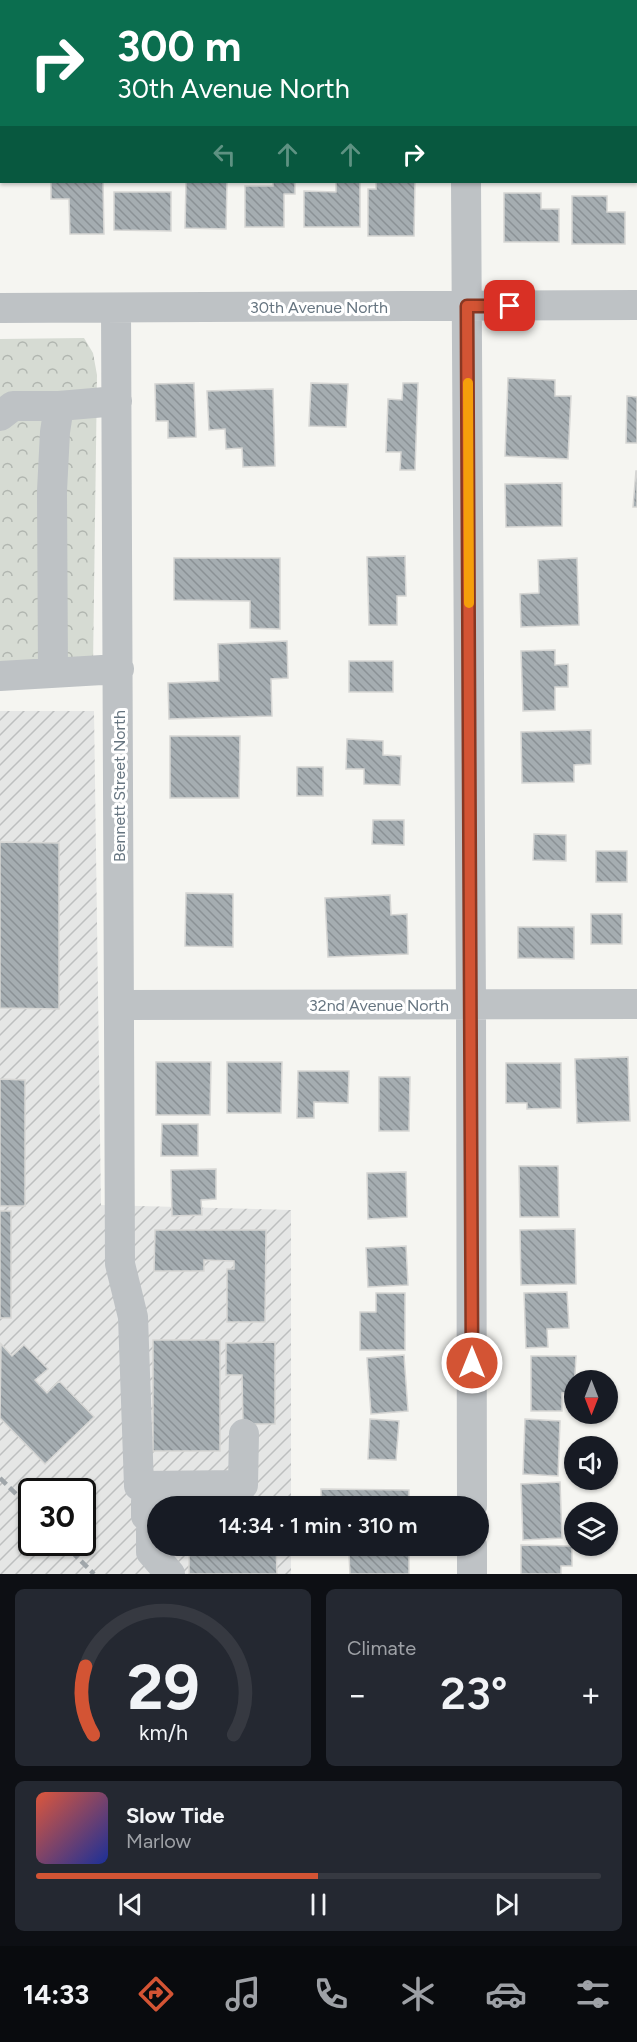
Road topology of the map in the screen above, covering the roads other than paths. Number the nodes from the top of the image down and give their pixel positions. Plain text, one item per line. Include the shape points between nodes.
1 (466, 183) edge
2 (637, 305) edge
3 (467, 306) junction
4 (0, 308) edge
5 (116, 308) junction
6 (117, 401) junction
7 (59, 406) junction
8 (0, 416) edge
9 (119, 669) junction
10 (53, 673) junction
11 (0, 676) edge
12 (637, 1004) edge
13 (121, 1005) junction
14 (471, 1005) junction
15 (244, 1434) dead end
16 (147, 1496) edge
17 (180, 1496) edge
18 (472, 1496) edge
19 (154, 1556) edge
20 (472, 1556) edge
21 (170, 1574) edge
22 (472, 1574) edge

1 - 3 street
2 - 3 street, 30th Avenue North
3 - 5 street, 30th Avenue North
3 - 14 street
4 - 5 street, 30th Avenue North
5 - 6 street, Bennett Street North
6 - 7 street
6 - 9 street, Bennett Street North
7 - 8 street via 13,406
7 - 10 street via 52,490
9 - 10 street
9 - 13 street, Bennett Street North
10 - 11 street
12 - 14 street, 32nd Avenue North
13 - 14 street, 32nd Avenue North
13 - 16 street, Bennett Street North via 120,1264 133,1317 139,1486
14 - 18 street
15 - 17 street via 243,1485
19 - 21 street
20 - 22 street

